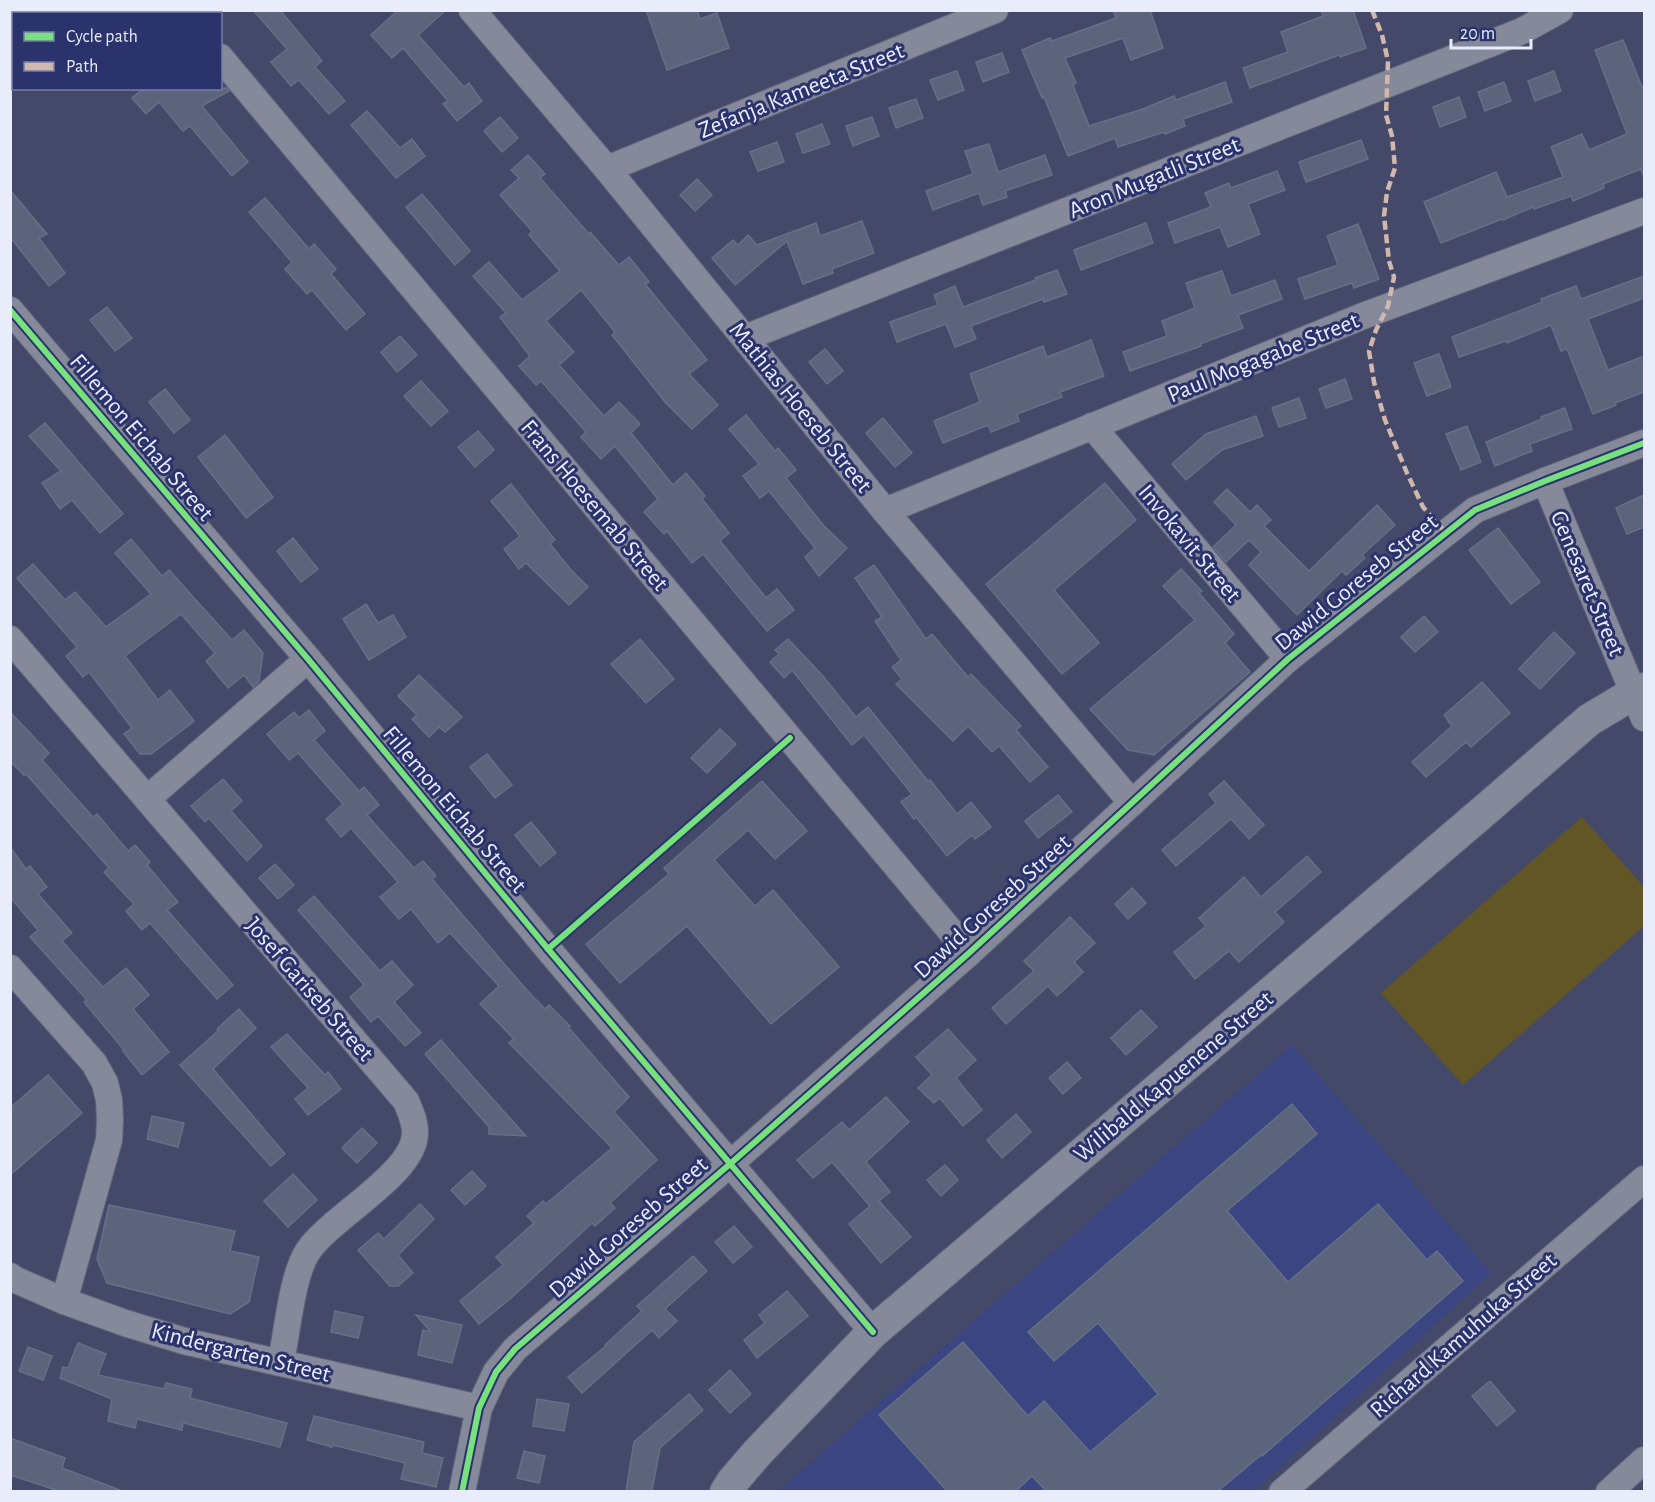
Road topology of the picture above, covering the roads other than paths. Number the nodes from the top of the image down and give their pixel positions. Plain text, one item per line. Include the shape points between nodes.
1 (472, 10) edge
2 (995, 10) edge
3 (1560, 10) edge
4 (222, 59) edge
5 (608, 169) junction
6 (1644, 211) edge
7 (10, 310) edge
8 (745, 338) junction
9 (1092, 426) junction
10 (1644, 443) edge
11 (1545, 481) junction
12 (885, 511) junction
13 (10, 639) edge
14 (308, 659) junction
15 (1288, 659) junction
16 (1641, 700) edge
17 (147, 799) junction
18 (1131, 803) junction
19 (969, 953) junction
20 (10, 968) edge
21 (730, 1164) junction
22 (1644, 1179) edge
23 (10, 1276) edge
24 (64, 1301) junction
25 (873, 1332) junction
26 (282, 1362) junction
27 (478, 1408) junction
28 (1644, 1460) edge
29 (462, 1491) edge
30 (726, 1491) edge
31 (1282, 1491) edge
32 (1609, 1491) edge

1 - 5 street, Mathias Hoeseb Street
2 - 5 street, Zefanja Kameeta Street
3 - 8 street, Aron Mugatli Street via 1522,31
4 - 19 street, Frans Hoesemab Street
5 - 8 street, Mathias Hoeseb Street
6 - 9 street, Paul Mogagabe Street via 1363,316
7 - 14 street, Fillemon Eichab Street
8 - 12 street, Mathias Hoeseb Street
9 - 12 street, Paul Mogagabe Street
9 - 15 street, Invokavit Street
10 - 11 street, Dawid Goreseb Street
11 - 15 street, Dawid Goreseb Street via 1475,510
11 - 16 street, Genesaret Street
12 - 18 street, Mathias Hoeseb Street
13 - 17 street, Josef Gariseb Street
14 - 17 street
14 - 21 street, Fillemon Eichab Street
15 - 18 street, Dawid Goreseb Street
16 - 25 street, Wilibald Kapuenene Street via 1589,720
17 - 26 street, Josef Gariseb Street via 399,1092 413,1117 415,1133 410,1152 395,1173 324,1231 307,1253 297,1277
18 - 19 street, Dawid Goreseb Street
19 - 21 street, Dawid Goreseb Street
20 - 24 street via 94,1063 109,1100 109,1140
21 - 25 street, Fillemon Eichab Street
21 - 27 street, Dawid Goreseb Street via 515,1349 496,1372
22 - 31 street, Richard Kamuhuka Street
23 - 24 street, Kindergarten Street
24 - 26 street, Kindergarten Street via 184,1341
25 - 30 street, Wilibald Kapuenene Street
26 - 27 street, Kindergarten Street
27 - 29 street, Dawid Goreseb Street
28 - 32 street

